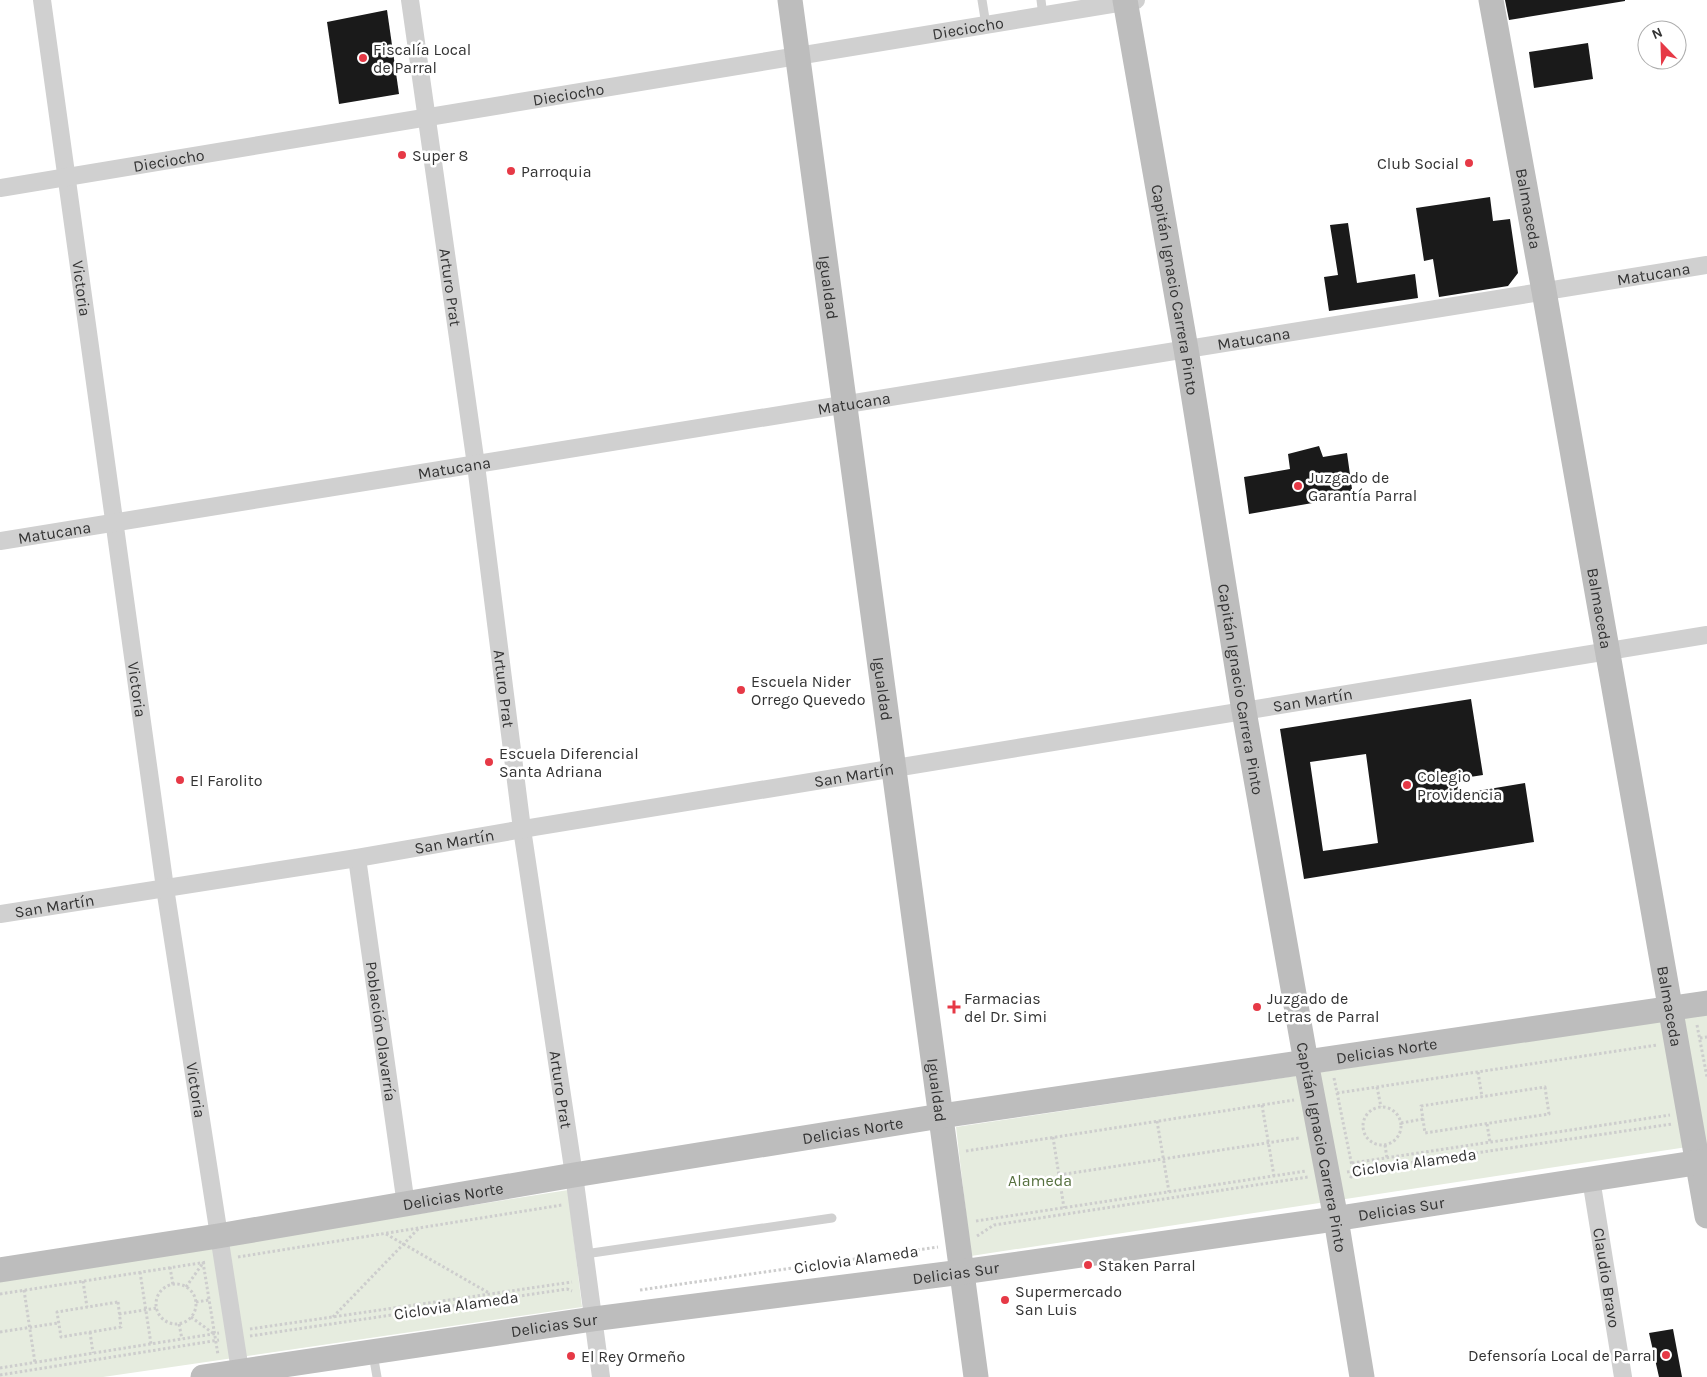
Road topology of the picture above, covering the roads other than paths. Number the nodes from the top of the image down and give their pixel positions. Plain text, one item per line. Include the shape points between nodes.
1 (42, 0) edge
2 (410, 0) edge
3 (790, 0) edge
4 (982, 0) edge
5 (1491, 0) edge
6 (1129, 1) edge
7 (1042, 8) edge
8 (986, 25) junction
9 (797, 56) junction
10 (426, 118) junction
11 (66, 178) junction
12 (0, 188) edge
13 (1707, 265) edge
14 (1544, 291) junction
15 (1186, 349) junction
16 (844, 405) junction
17 (476, 464) junction
18 (114, 523) junction
19 (0, 541) edge
20 (1707, 635) edge
21 (1608, 651) junction
22 (1244, 712) junction
23 (894, 769) junction
24 (522, 829) junction
25 (357, 858) junction
26 (165, 888) junction
27 (0, 914) edge
28 (1690, 1005) edge
29 (1318, 1060) junction
30 (951, 1115) junction
31 (1702, 1161) edge
32 (574, 1175) junction
33 (1591, 1179) junction
34 (406, 1205) junction
35 (1707, 1216) edge
36 (832, 1218) dead end
37 (1336, 1219) junction
38 (211, 1249) junction
39 (964, 1251) junction
40 (585, 1254) junction
41 (0, 1270) edge
42 (592, 1311) junction
43 (373, 1352) junction
44 (226, 1375) edge
45 (377, 1377) edge
46 (601, 1377) edge
47 (976, 1377) edge
48 (1362, 1377) edge
49 (1623, 1377) edge

1 - 11 street, Victoria
2 - 10 street, Arturo Prat
3 - 9 street, Igualdad
4 - 8 lane
5 - 14 street, Balmaceda
6 - 7 street, Dieciocho
6 - 15 street, Capitán Ignacio Carrera Pinto
7 - 8 street, Dieciocho
8 - 9 street, Dieciocho
9 - 10 street, Dieciocho
9 - 16 street, Igualdad
10 - 11 street, Dieciocho
10 - 17 street, Arturo Prat
11 - 12 street, Dieciocho
11 - 18 street, Victoria
13 - 14 street, Matucana
14 - 15 street, Matucana
14 - 21 street, Balmaceda
15 - 16 street, Matucana
15 - 22 street, Capitán Ignacio Carrera Pinto
16 - 17 street, Matucana
16 - 23 street, Igualdad
17 - 18 street, Matucana
17 - 24 street, Arturo Prat
18 - 19 street, Matucana
18 - 26 street, Victoria
20 - 21 street, San Martín
21 - 22 street, San Martín
21 - 28 street, Balmaceda
22 - 23 street, San Martín
22 - 29 street, Capitán Ignacio Carrera Pinto
23 - 24 street, San Martín
23 - 30 street, Igualdad
24 - 25 street, San Martín
24 - 32 street, Arturo Prat
25 - 26 street, San Martín
25 - 34 street, Población Olavarría
26 - 27 street, San Martín
26 - 38 street, Victoria
28 - 29 street, Delicias Norte
28 - 31 street, Balmaceda via 1676,1123
29 - 30 street, Delicias Norte
29 - 37 street, Capitán Ignacio Carrera Pinto
30 - 32 street, Delicias Norte
30 - 39 street, Igualdad
31 - 33 street, Delicias Sur
31 - 35 street, Balmaceda
32 - 34 street, Delicias Norte
32 - 40 street, Arturo Prat
33 - 37 street, Delicias Sur
33 - 49 street, Claudio Bravo
34 - 38 street, Delicias Norte
36 - 40 lane
37 - 39 street, Delicias Sur
37 - 48 street, Capitán Ignacio Carrera Pinto
38 - 41 street, Delicias Norte
38 - 44 street, Victoria via 234,1334
39 - 42 street, Delicias Sur
39 - 47 street, Igualdad
40 - 42 street, Arturo Prat
42 - 43 street, Delicias Sur
42 - 46 street, Arturo Prat
43 - 44 street, Delicias Sur
43 - 45 lane

